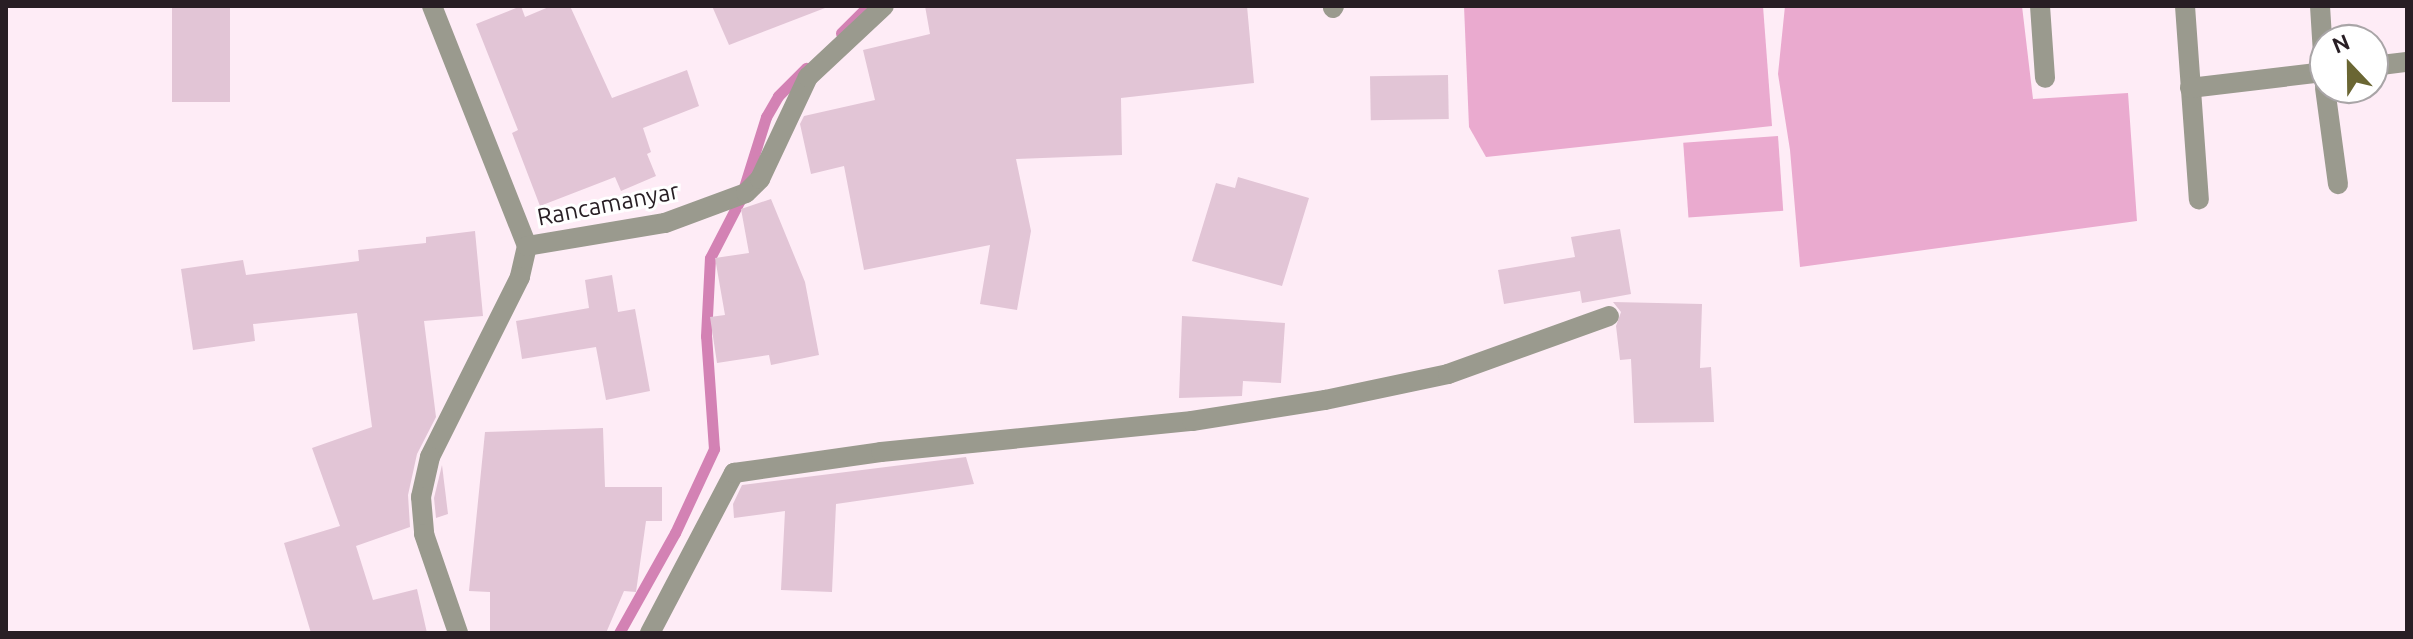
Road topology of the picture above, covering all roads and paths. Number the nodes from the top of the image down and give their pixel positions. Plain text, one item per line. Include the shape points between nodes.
1 (432, 6) edge
2 (884, 6) edge
3 (2040, 6) edge
4 (2185, 6) edge
5 (2045, 78) dead end
6 (2309, 80) edge
7 (2190, 88) junction
8 (2328, 104) edge
9 (2338, 184) dead end
10 (2199, 199) dead end
11 (527, 246) junction
12 (1609, 316) dead end
13 (458, 633) edge
14 (650, 633) edge

1 - 11 street
2 - 11 street, Rancamanyar via 808,77 760,179 746,193 665,223
3 - 5 street
4 - 7 street
6 - 7 street
7 - 10 street
8 - 9 street
11 - 13 street via 520,277 430,457 421,497 424,534
12 - 14 street via 1448,374 1325,400 1192,421 881,452 734,473

